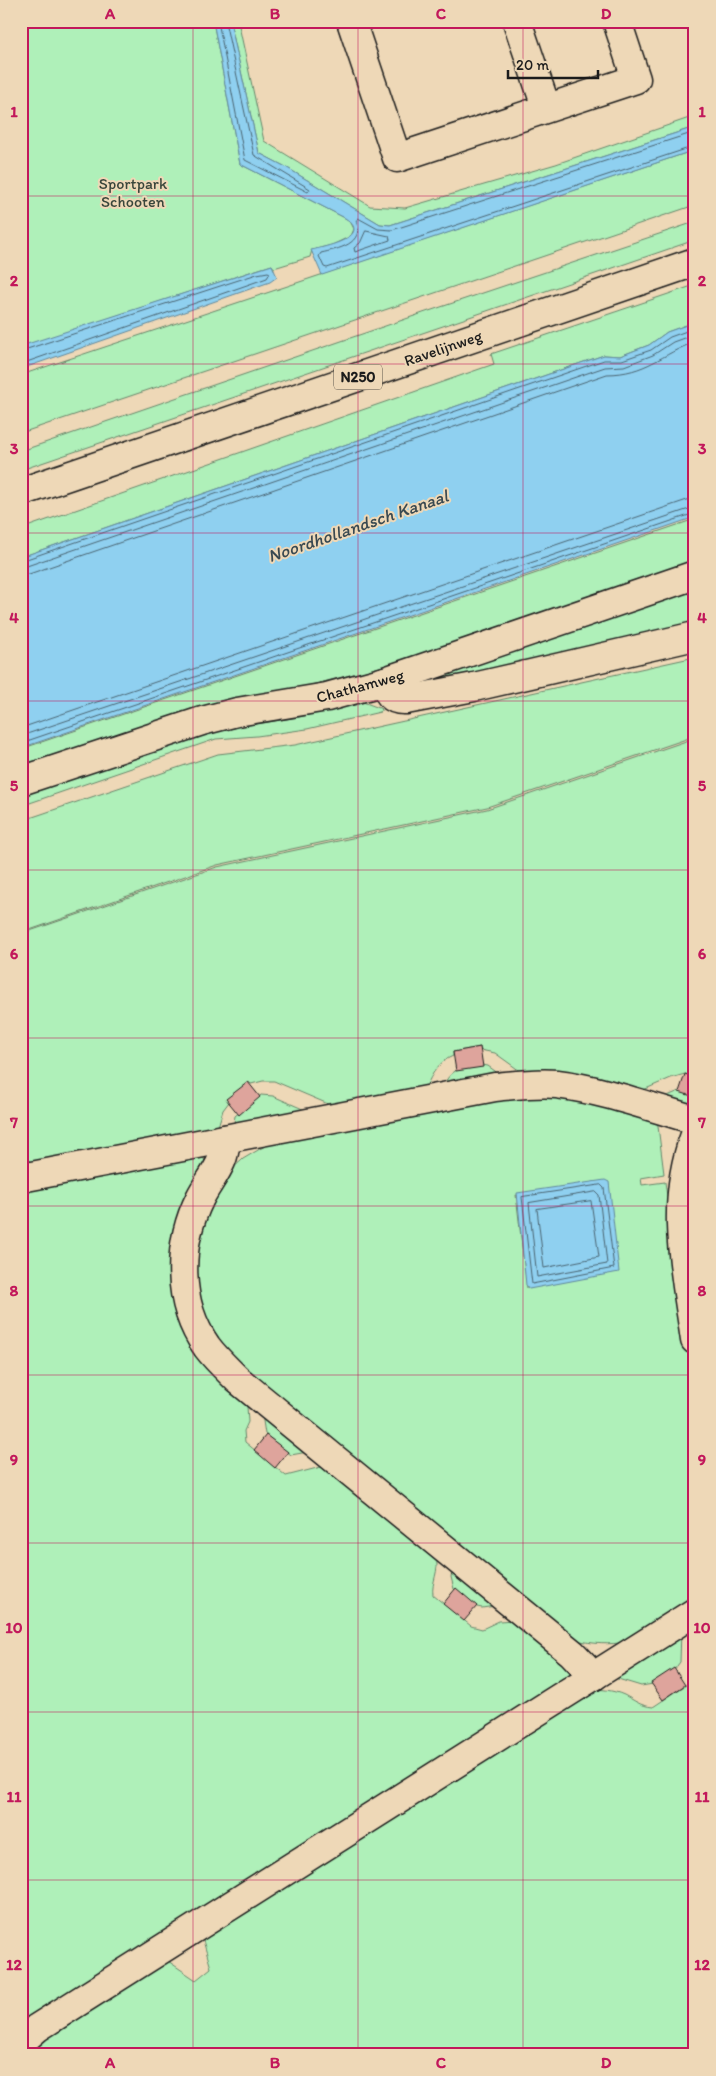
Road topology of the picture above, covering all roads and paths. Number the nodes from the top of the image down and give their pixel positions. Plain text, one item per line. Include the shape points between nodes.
1 (351, 21) edge
2 (517, 21) edge
3 (617, 21) edge
4 (546, 107) junction
5 (695, 262) edge
6 (21, 492) edge
7 (695, 575) edge
8 (695, 636) edge
9 (385, 681) junction
10 (21, 782) edge
11 (695, 1120) edge
12 (695, 1135) edge
13 (224, 1139) junction
14 (21, 1178) edge
15 (695, 1340) edge
16 (695, 1612) edge
17 (594, 1676) junction
18 (27, 2034) edge

1 - 4 main road via 397,158
2 - 4 main road
3 - 4 main road via 636,79
5 - 6 main road, Ravelijnweg / N250
7 - 9 main road, Chathamweg
8 - 9 main road via 406,700 391,697
9 - 10 main road, Chathamweg via 327,697 215,717
11 - 13 main road via 592,1090 556,1084 524,1084
12 - 15 main road via 681,1186 680,1218 681,1249
13 - 14 main road
13 - 17 main road via 221,1164 200,1199 188,1228 183,1261 188,1305 206,1346 238,1380 572,1652
16 - 17 main road
17 - 18 main road

